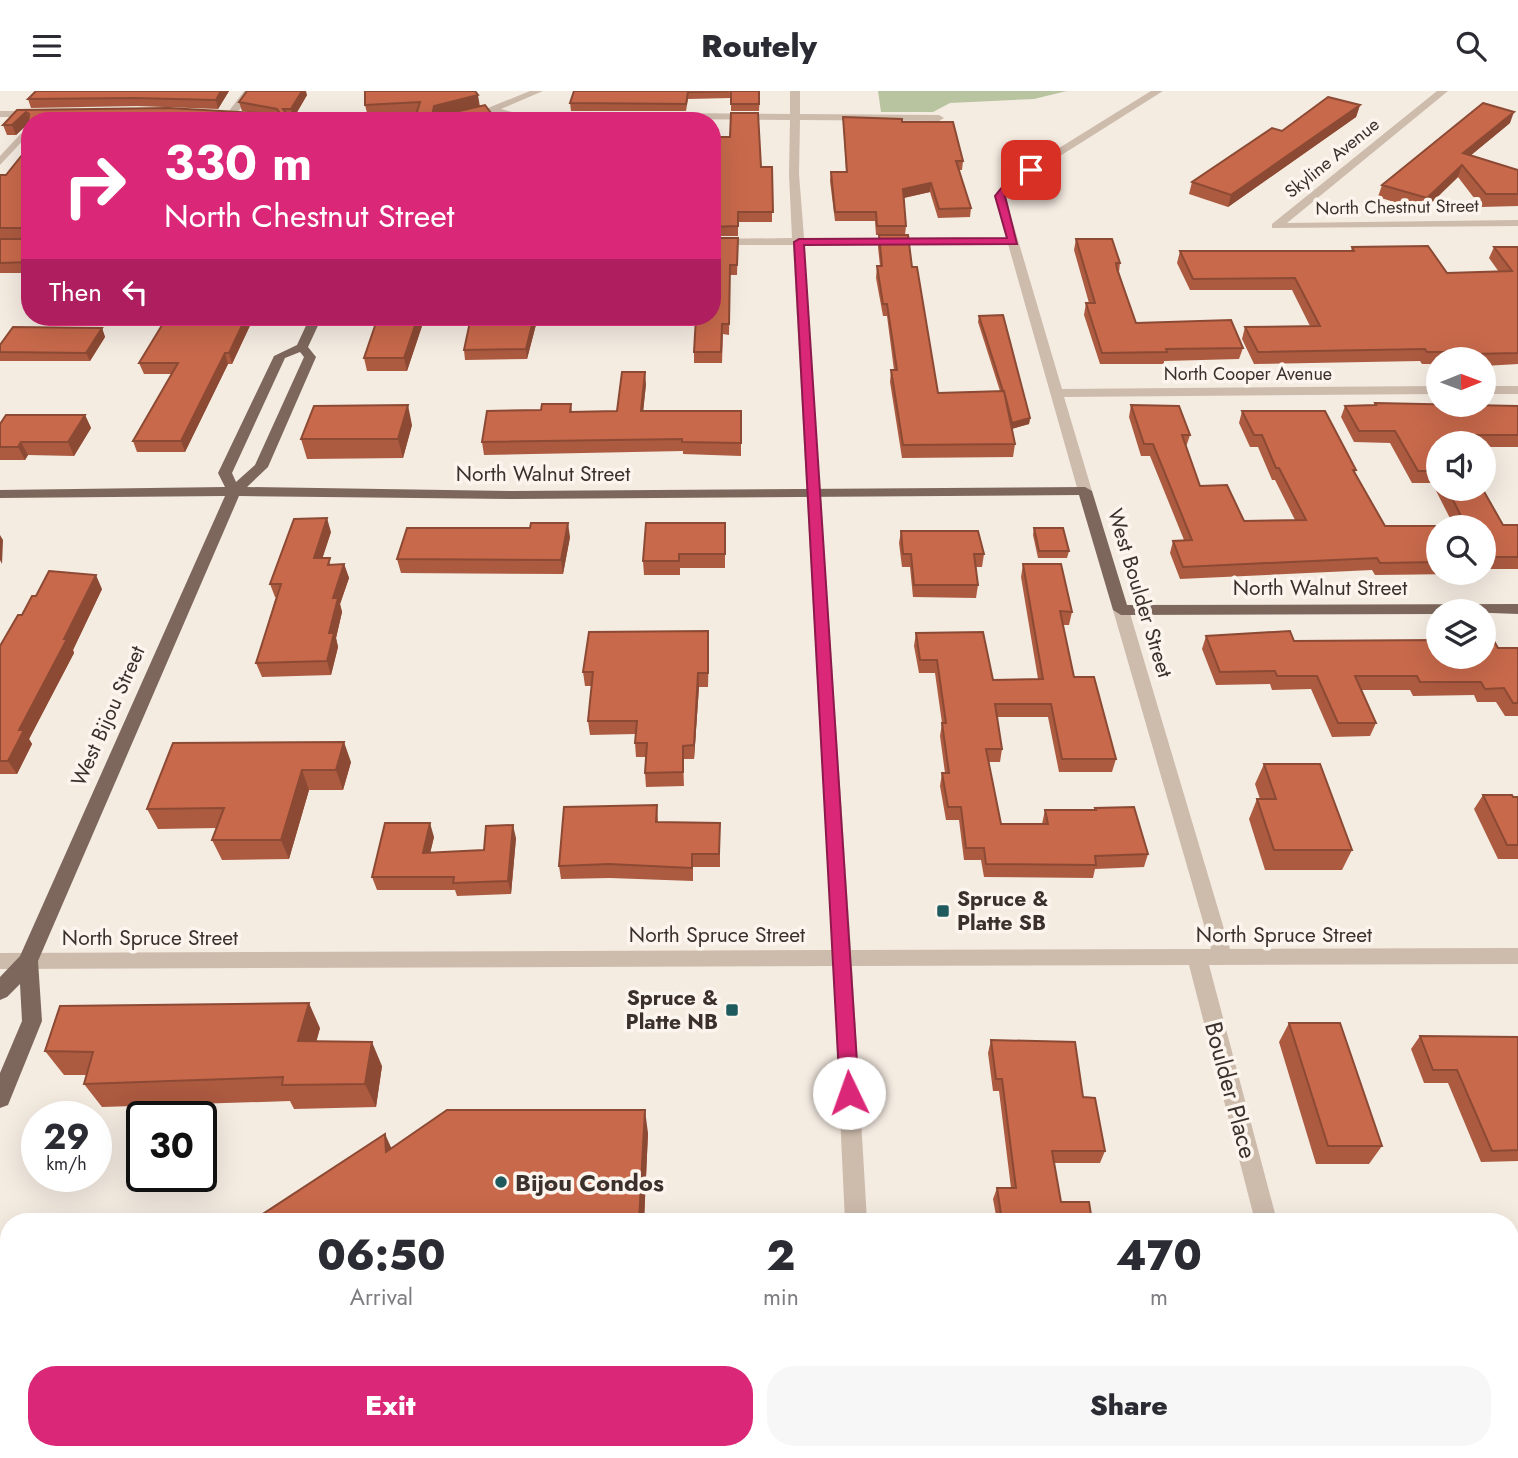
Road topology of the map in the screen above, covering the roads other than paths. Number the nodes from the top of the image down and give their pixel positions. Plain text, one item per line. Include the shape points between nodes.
1 (248, 91) edge
2 (538, 91) edge
3 (795, 91) edge
4 (1158, 91) edge
5 (1443, 91) edge
6 (491, 110) junction
7 (232, 112) edge
8 (482, 112) edge
9 (499, 112) edge
10 (0, 114) edge
11 (21, 116) edge
12 (721, 116) edge
13 (793, 116) junction
14 (939, 118) dead end
15 (21, 138) edge
16 (0, 162) edge
17 (1518, 223) edge
18 (1276, 226) joint
19 (1013, 241) junction
20 (721, 242) edge
21 (799, 242) junction
22 (312, 326) edge
23 (302, 347) junction
24 (1426, 390) edge
25 (1496, 390) edge
26 (1518, 390) edge
27 (1058, 393) junction
28 (1085, 491) junction
29 (234, 492) junction
30 (0, 494) edge
31 (814, 494) junction
32 (1518, 609) edge
33 (1121, 610) junction
34 (1518, 956) edge
35 (842, 957) junction
36 (1196, 958) junction
37 (1223, 958) junction
38 (0, 961) edge
39 (29, 961) junction
40 (0, 991) edge
41 (0, 1098) edge
42 (856, 1213) edge
43 (1264, 1213) edge

1 - 7 street
2 - 6 street
3 - 13 street
4 - 19 street, West Boulder Street via 1010,183 1000,196
5 - 18 street, Skyline Avenue
6 - 8 street
6 - 9 street
10 - 11 street
12 - 13 street
13 - 14 street
13 - 21 street
15 - 16 street
17 - 18 street, North Chestnut Street
19 - 21 street
19 - 27 street, West Boulder Street
20 - 21 street
21 - 31 street
22 - 23 main road, West Bijou Street
23 - 29 main road, West Bijou Street via 310,357 261,467
23 - 29 main road, West Bijou Street via 280,356 225,473
24 - 27 street, North Cooper Avenue
25 - 26 street
27 - 28 street, West Boulder Street
28 - 31 main road, North Walnut Street
28 - 33 main road, West Boulder Street
29 - 30 main road, North Walnut Street
29 - 31 main road, North Walnut Street
29 - 39 main road, West Bijou Street
31 - 35 street
32 - 33 main road, North Walnut Street
33 - 37 street, West Boulder Street
34 - 37 street, North Spruce Street
35 - 36 street, North Spruce Street
35 - 39 street, North Spruce Street
35 - 42 street
36 - 37 street, North Spruce Street
36 - 43 street, Boulder Place
38 - 39 street, North Spruce Street
39 - 40 main road, West Bijou Street
39 - 41 main road, West Bijou Street via 32,1021

